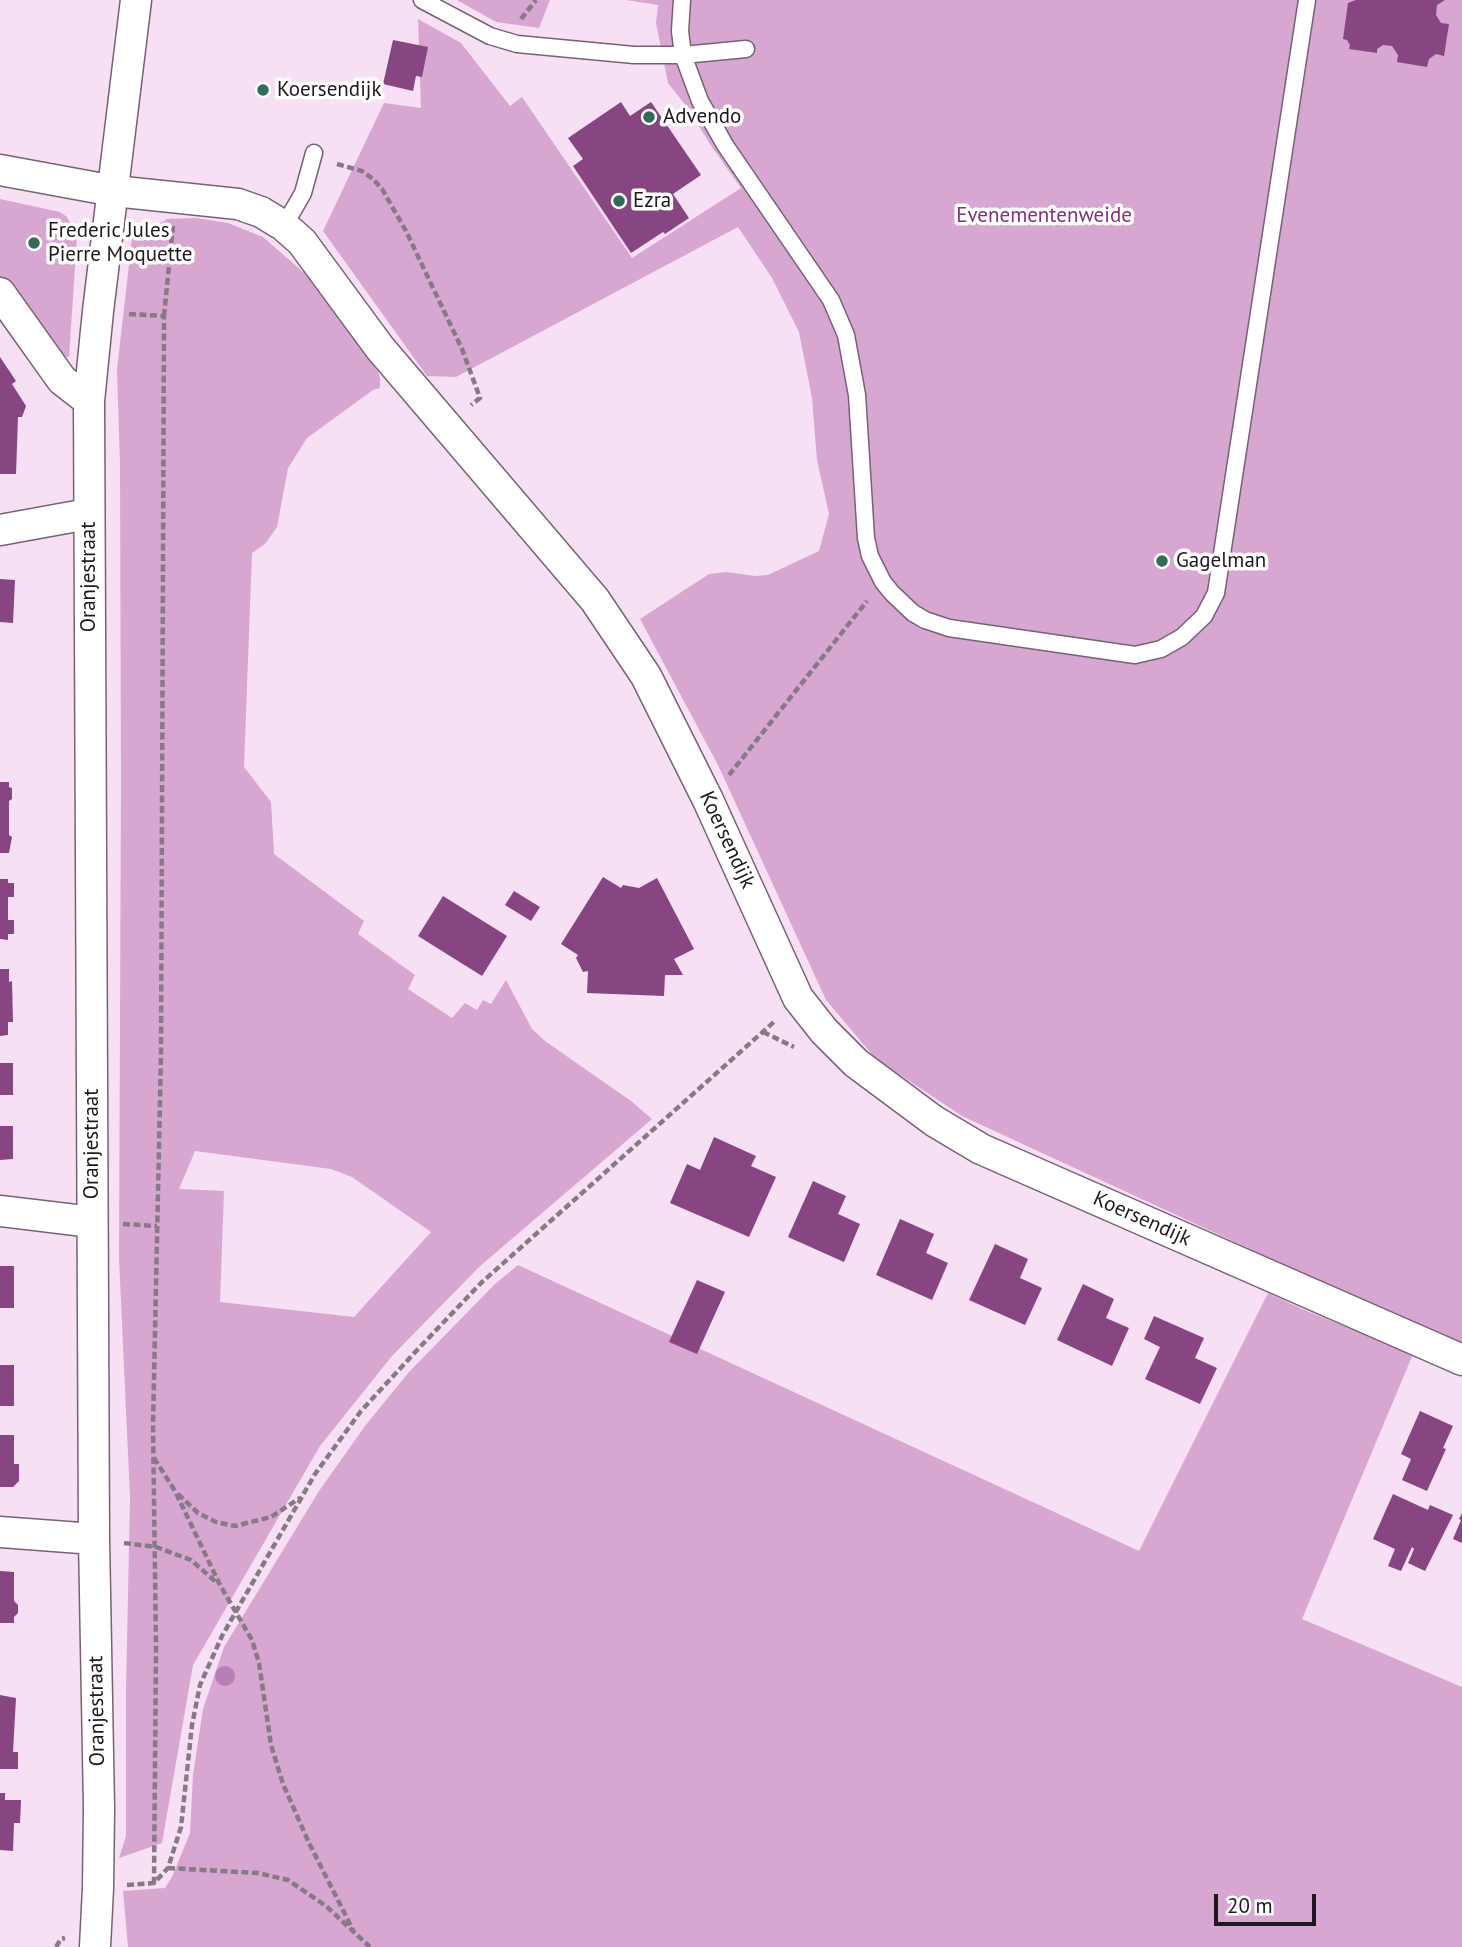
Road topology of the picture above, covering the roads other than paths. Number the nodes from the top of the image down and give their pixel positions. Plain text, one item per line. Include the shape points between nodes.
1 (136, 0) edge
2 (422, 0) edge
3 (682, 0) edge
4 (1307, 0) edge
5 (747, 49) dead end
6 (683, 55) junction
7 (314, 153) road end
8 (0, 170) edge
9 (114, 191) junction
10 (284, 226) junction
11 (0, 293) edge
12 (89, 401) junction
13 (88, 514) junction
14 (0, 530) edge
15 (0, 1211) edge
16 (92, 1222) junction
17 (1462, 1360) edge
18 (0, 1532) edge
19 (94, 1539) junction
20 (95, 1947) edge

1 - 9 street, Oranjestraat
2 - 6 lane via 504,41 634,55
3 - 6 lane
4 - 6 lane via 1219,581 1204,616 1182,637 1135,655 937,625 914,612 883,582 866,538 857,395 842,323 715,128
5 - 6 lane
7 - 10 lane via 303,192
8 - 9 street, Koersendijk
9 - 10 street, Koersendijk via 238,204
9 - 12 street, Oranjestraat
10 - 17 street, Koersendijk via 310,252 444,426 595,600 646,676 798,998 856,1063 934,1121 981,1149
11 - 12 street via 62,380
12 - 13 street, Oranjestraat
13 - 14 street
13 - 16 street, Oranjestraat
15 - 16 street
16 - 19 street, Oranjestraat
18 - 19 street
19 - 20 street, Oranjestraat via 99,1888

